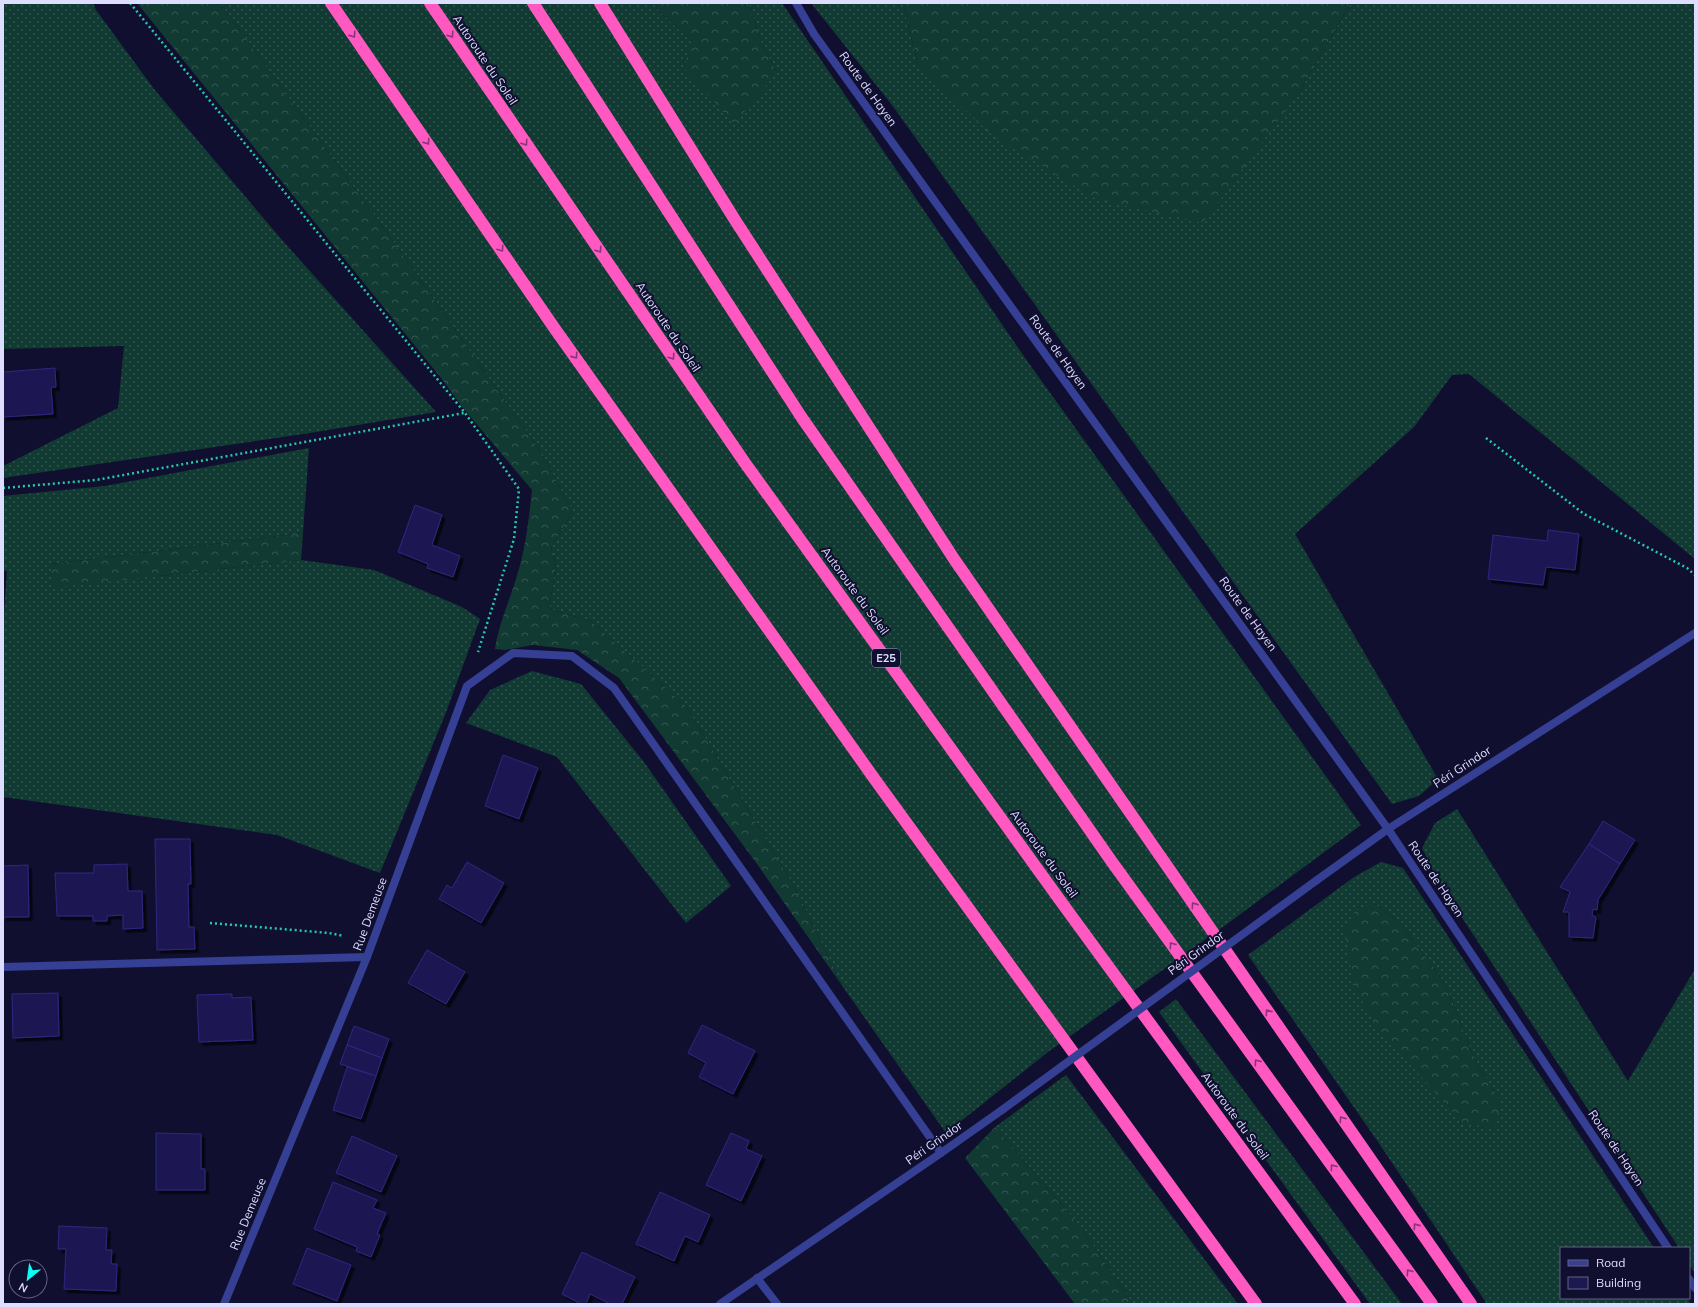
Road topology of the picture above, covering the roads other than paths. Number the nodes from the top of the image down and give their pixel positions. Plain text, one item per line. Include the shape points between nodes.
1 (331, 3) edge
2 (430, 3) edge
3 (533, 3) edge
4 (600, 3) edge
5 (796, 3) edge
6 (1695, 633) edge
7 (1388, 829) junction
8 (367, 957) junction
9 (3, 967) edge
10 (941, 1153) junction
11 (1667, 1247) edge
12 (757, 1278) junction
13 (224, 1304) edge
14 (720, 1304) edge
15 (777, 1304) edge
16 (1256, 1304) edge
17 (1354, 1304) edge
18 (1432, 1304) edge
19 (1471, 1304) edge

1 -> 16 highway via 555,329 867,768
2 -> 17 highway, Autoroute du Soleil / E25 via 750,470
18 -> 3 highway via 1112,862 802,418
19 -> 4 highway via 954,559 735,220
5 - 7 street, Route de Hayen via 814,34
6 - 7 street, Péri Grindor
7 - 10 street, Péri Grindor, bridge
7 - 11 street, Route de Hayen
8 - 9 street
8 - 10 street, Rue Demeuse via 467,686 513,653 572,656 614,688
8 - 13 street, Rue Demeuse
10 - 12 street, Péri Grindor
12 - 14 street, Péri Grindor
12 - 15 street

